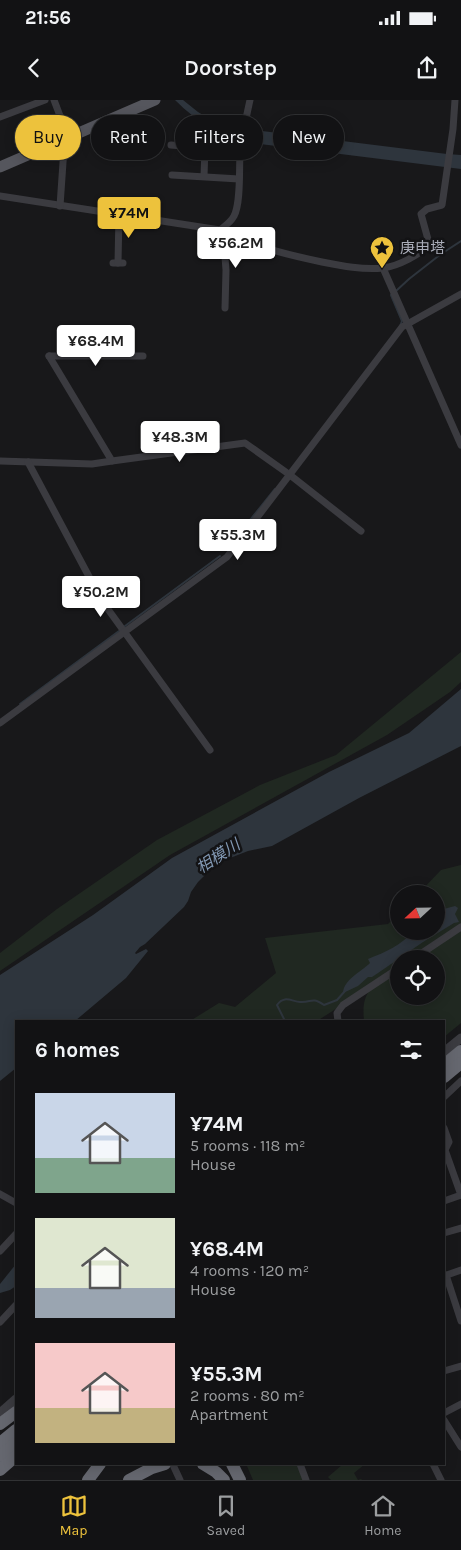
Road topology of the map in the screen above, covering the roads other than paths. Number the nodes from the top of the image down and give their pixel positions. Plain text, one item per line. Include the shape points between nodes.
1 (45, 100) edge
2 (54, 100) edge
3 (155, 100) edge
4 (250, 100) edge
5 (457, 104) edge
6 (58, 115) edge
7 (0, 117) edge
8 (81, 132) edge
9 (171, 146) dead end
10 (15, 160) edge
11 (63, 160) edge
12 (0, 166) edge
13 (172, 175) dead end
14 (204, 176) junction
15 (239, 179) junction
16 (0, 196) edge
17 (60, 206) junction
18 (119, 214) junction
19 (221, 231) junction
20 (118, 263) dead end
21 (383, 268) junction
22 (461, 294) edge
23 (225, 308) dead end
24 (406, 323) junction
25 (143, 356) dead end
26 (461, 444) edge
27 (0, 461) edge
28 (112, 461) junction
29 (28, 462) junction
30 (290, 475) junction
31 (361, 531) dead end
32 (124, 632) junction
33 (0, 723) edge
34 (210, 750) dead end
35 (461, 927) edge
36 (426, 950) edge
37 (390, 974) edge
38 (338, 1020) edge
39 (461, 1038) edge
40 (445, 1051) edge
41 (461, 1051) edge
42 (461, 1063) edge
43 (445, 1064) edge
44 (445, 1076) edge
45 (461, 1082) edge
46 (445, 1096) edge
47 (445, 1131) edge
48 (445, 1150) edge
49 (445, 1150) edge
50 (452, 1170) junction
51 (445, 1172) edge
52 (0, 1194) edge
53 (461, 1195) edge
54 (445, 1201) edge
55 (15, 1202) edge
56 (461, 1228) edge
57 (445, 1233) edge
58 (15, 1235) edge
59 (0, 1252) edge
60 (461, 1270) edge
61 (445, 1276) edge
62 (15, 1306) edge
63 (461, 1321) edge
64 (0, 1322) edge
65 (461, 1366) edge
66 (445, 1371) edge
67 (15, 1399) edge
68 (461, 1404) edge
69 (0, 1413) edge
70 (15, 1413) edge
71 (445, 1413) edge
72 (445, 1422) edge
73 (0, 1424) edge
74 (15, 1431) edge
75 (0, 1443) edge
76 (15, 1443) edge
77 (461, 1447) edge
78 (0, 1456) edge
79 (15, 1457) edge
80 (99, 1465) edge
81 (205, 1465) edge
82 (232, 1465) edge
83 (300, 1465) edge
84 (434, 1465) edge
85 (170, 1466) edge
86 (0, 1470) edge
87 (88, 1480) edge
88 (129, 1480) edge
89 (180, 1480) edge
90 (224, 1480) edge
91 (240, 1480) edge
92 (306, 1480) edge
93 (441, 1480) edge

1 - 7 street
2 - 6 street
3 - 8 main road
4 - 15 street
5 - 21 street via 442,205 427,209 422,214 429,243 426,248 395,265
9 - 14 street via 205,148
10 - 12 main road
11 - 17 street
13 - 14 street
14 - 15 street
15 - 19 street via 235,216
16 - 17 street
17 - 18 street
18 - 19 street
18 - 20 street
19 - 21 street via 290,255 339,265
19 - 23 street via 226,270
21 - 24 street
22 - 24 street
24 - 26 street
24 - 30 street
25 - 28 street via 49,356
27 - 29 street
28 - 29 street via 92,464
28 - 30 street via 245,443
29 - 32 street via 102,600
30 - 31 street
30 - 32 street via 227,558
32 - 33 street
32 - 34 street
35 - 36 street
37 - 38 street via 343,1005 337,1013
39 - 40 street
41 - 43 highway
42 - 44 highway
45 - 46 street
47 - 49 street via 449,1142
48 - 50 street
50 - 51 street
50 - 53 street
52 - 55 street
53 - 54 street
56 - 57 street
58 - 59 street
60 - 61 street
61 - 63 street
62 - 64 street
65 - 66 street
67 - 69 street
68 - 71 street
70 - 73 highway
72 - 77 street
74 - 75 highway
76 - 78 highway
79 - 86 highway
80 - 87 highway
81 - 90 highway
82 - 91 highway
83 - 92 street
84 - 93 street
85 - 88 highway via 152,1468
85 - 89 street

